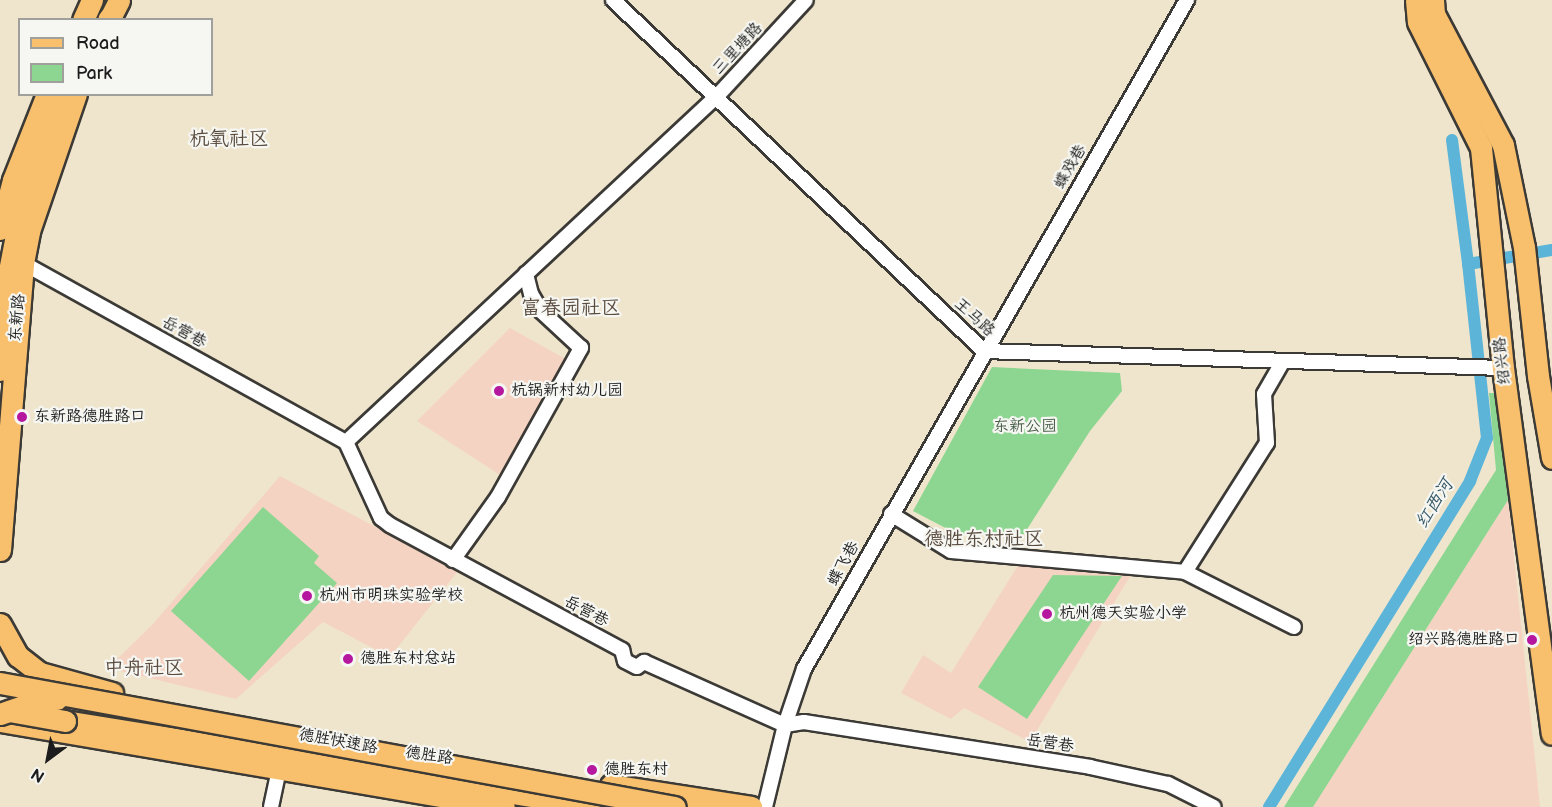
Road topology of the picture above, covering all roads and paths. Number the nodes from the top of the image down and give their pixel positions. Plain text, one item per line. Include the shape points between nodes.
1 (92, 0) edge
2 (613, 0) edge
3 (806, 0) edge
4 (1187, 0) edge
5 (1416, 0) edge
6 (1432, 0) edge
7 (84, 18) edge
8 (718, 95) junction
9 (46, 96) edge
10 (59, 96) edge
11 (75, 96) edge
12 (1, 219) edge
13 (23, 263) junction
14 (526, 274) junction
15 (984, 351) junction
16 (1283, 361) junction
17 (1495, 368) junction
18 (0, 369) edge
19 (346, 442) junction
20 (1552, 458) edge
21 (891, 514) junction
22 (0, 550) edge
23 (453, 560) junction
24 (1185, 572) junction
25 (0, 624) edge
26 (1294, 627) dead end
27 (0, 683) edge
28 (0, 691) edge
29 (112, 693) junction
30 (0, 709) edge
31 (0, 714) edge
32 (0, 721) edge
33 (785, 725) junction
34 (1552, 734) edge
35 (399, 754) junction
36 (279, 770) junction
37 (271, 807) edge
38 (504, 807) edge
39 (599, 807) edge
40 (675, 807) edge
41 (751, 807) edge
42 (765, 807) edge
43 (1214, 807) edge

1 - 7 main road
2 - 8 street, 王马路
3 - 8 street, 三里塘路
4 - 15 street, 蝶戏巷
5 - 17 main road, 绍兴路 via 1418,22 1481,148
6 - 20 main road, 绍兴路 via 1434,14 1503,145 1525,255 1538,376
8 - 14 street, 三里塘路
8 - 15 street, 王马路
9 - 12 main road via 31,126
10 - 18 main road via 33,170 9,271
11 - 13 main road, 东新路 via 29,231
13 - 19 street, 岳营巷
13 - 22 main road, 东新路
14 - 19 street, 三里塘路
14 - 23 street via 541,311 581,348 498,496
15 - 16 street, 王马路
15 - 21 street, 蝶飞巷
16 - 17 street, 王马路
16 - 24 street via 1264,394 1267,443
17 - 34 main road, 绍兴路
19 - 23 street, 岳营巷 via 381,518
21 - 24 street via 951,551
21 - 33 street, 蝶飞巷 via 804,669
23 - 33 street, 岳营巷 via 622,650 625,661 637,668 644,662
24 - 26 street
25 - 29 main road via 18,656 40,673
27 - 35 main road, 德胜快速路, bridge
28 - 41 main road, 德胜路 via 105,711 424,754
29 - 31 main road, bridge via 36,701
29 - 35 main road via 363,737
30 - 39 main road, 德胜快速路, bridge
32 - 36 main road
33 - 42 street, 蝶飞巷
33 - 43 street, 岳营巷 via 804,722 1090,767 1177,787
35 - 40 main road, 德胜快速路, bridge
36 - 37 street
36 - 38 main road

